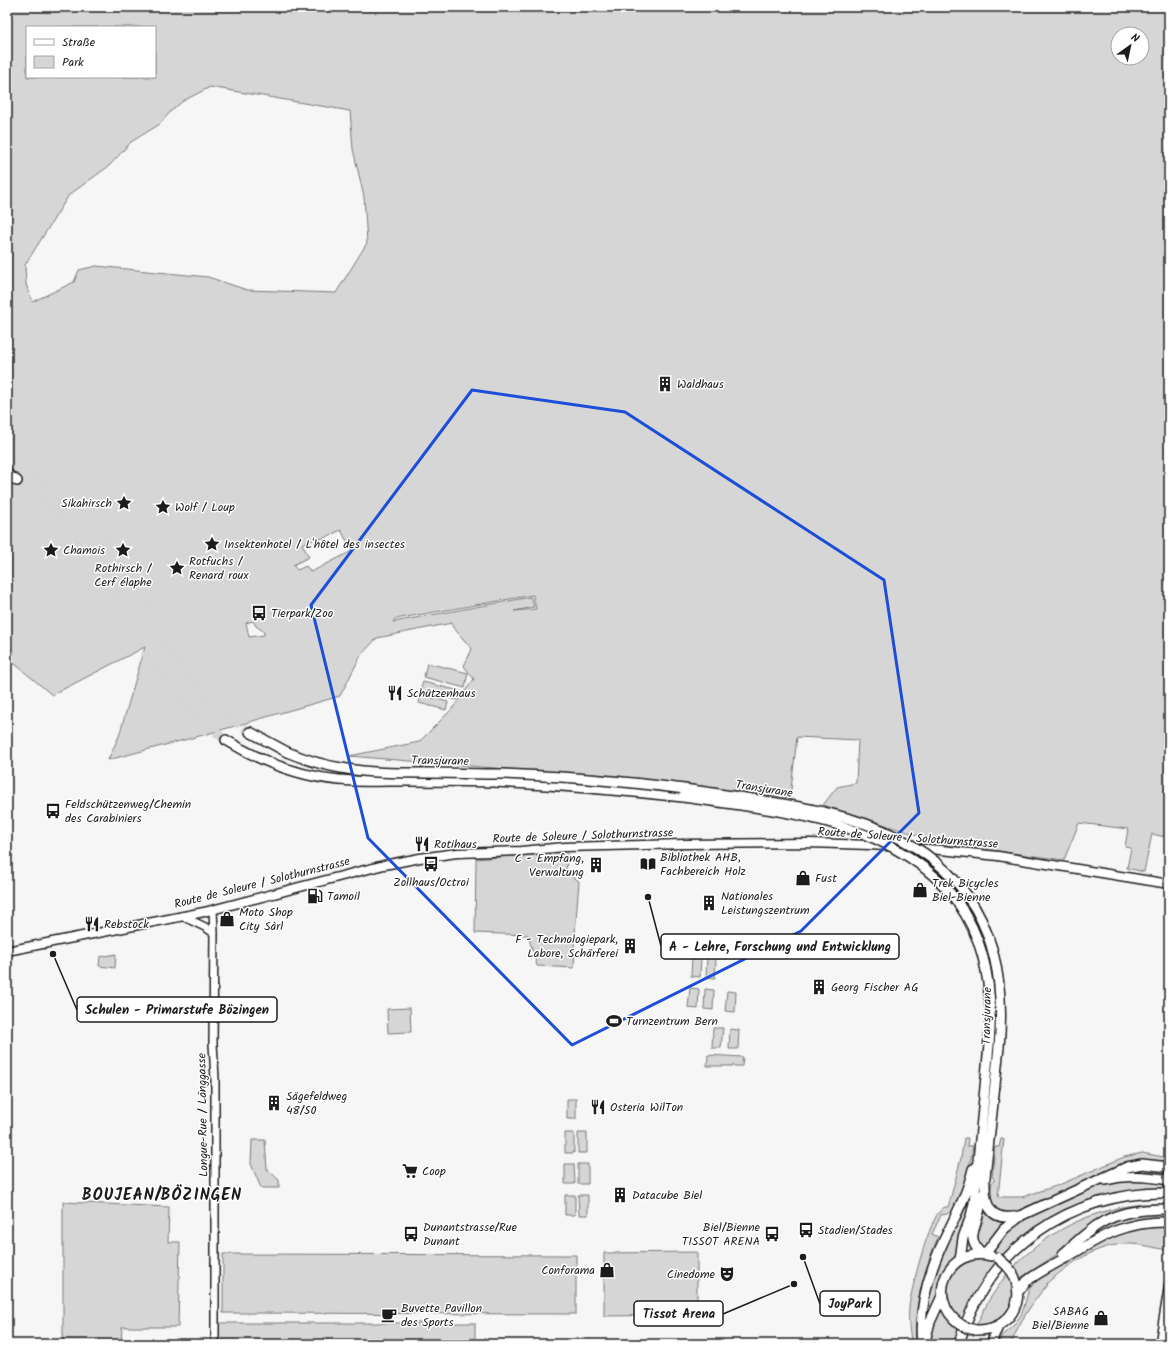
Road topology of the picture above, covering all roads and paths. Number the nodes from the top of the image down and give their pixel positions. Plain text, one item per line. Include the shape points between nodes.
1 (7, 474) edge
2 (17, 480) tunnel mouth
3 (250, 732) tunnel mouth
4 (226, 740) tunnel mouth
5 (1169, 884) edge
6 (212, 910) junction
7 (182, 916) junction
8 (214, 933) junction
9 (7, 951) edge
10 (979, 1139) junction
11 (1167, 1166) edge
12 (986, 1177) junction
13 (1169, 1180) edge
14 (1088, 1186) junction
15 (1169, 1193) edge
16 (1169, 1199) edge
17 (1169, 1209) edge
18 (1022, 1215) junction
19 (1169, 1222) edge
20 (983, 1254) junction
21 (960, 1260) junction
22 (1047, 1268) junction
23 (1169, 1284) edge
24 (1018, 1292) junction
25 (942, 1296) junction
26 (999, 1325) junction
27 (215, 1344) edge
28 (923, 1344) edge
29 (959, 1344) edge
30 (965, 1344) edge
31 (992, 1344) edge
32 (1159, 1344) edge

1 - 2 highway
3 - 12 highway, Transjurane, bridge via 287,752 340,768 640,784 822,811 880,829 920,850 944,869 965,892 981,918 992,947 999,977 999,1047
4 - 10 highway, Transjurane, bridge via 264,760 303,773 338,780 528,784 683,797 768,810 834,824 863,834 903,853 948,889 965,913 978,940 986,968 991,1005
5 - 6 main road, Route de Soleure / Solothurnstrasse via 998,856 923,849 814,843 676,844 432,856 348,874
6 - 7 main road, Route de Soleure / Solothurnstrasse
6 - 8 street, Longue-Rue / Länggasse
7 - 8 street
7 - 9 main road, Route de Soleure / Solothurnstrasse
8 - 27 street, Longue-Rue / Länggasse
10 - 21 highway via 974,1203 964,1234
10 - 28 highway via 966,1191 927,1284 922,1315
11 - 14 highway via 1133,1165
12 - 18 highway via 985,1197 990,1210 1002,1217
12 - 20 highway via 972,1235 974,1245
13 - 14 highway via 1131,1176
14 - 18 highway
15 - 29 highway via 1135,1194 1094,1203 1063,1216 1038,1232 1008,1257 985,1286 968,1318
16 - 30 highway via 1138,1200 1097,1208 1070,1219 1040,1236 1012,1262 996,1282 981,1306
17 - 22 highway via 1136,1210 1110,1218 1086,1233
18 - 20 highway via 1004,1229
19 - 22 highway via 1138,1224 1112,1232
20 - 21 highway
20 - 24 highway, bridge via 998,1258 1007,1266 1016,1281
21 - 25 highway via 945,1277
22 - 24 highway via 1027,1281
23 - 32 street
24 - 26 highway via 1012,1313
25 - 26 highway, bridge via 947,1310 960,1324 976,1330
25 - 28 highway
26 - 31 highway

